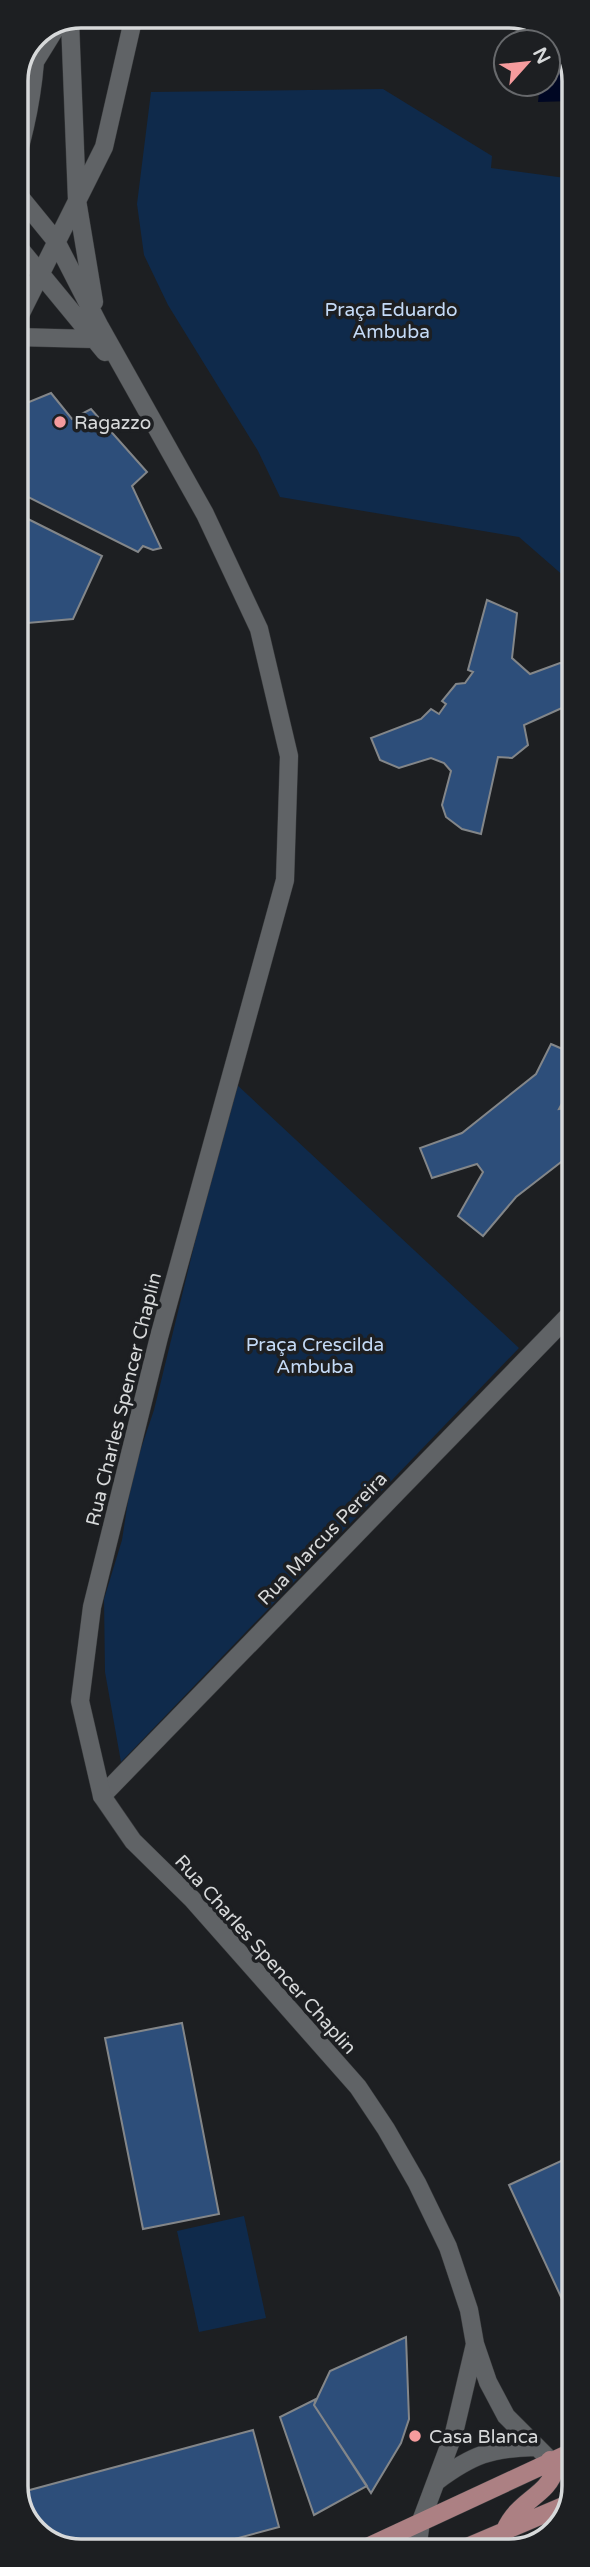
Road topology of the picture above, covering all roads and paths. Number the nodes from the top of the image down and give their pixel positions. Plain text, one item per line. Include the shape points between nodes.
1 (131, 28) edge
2 (70, 29) edge
3 (48, 40) edge
4 (36, 54) edge
5 (36, 60) junction
6 (31, 64) edge
7 (28, 112) edge
8 (77, 200) junction
9 (28, 206) edge
10 (56, 241) junction
11 (28, 258) edge
12 (41, 273) junction
13 (28, 299) edge
14 (95, 331) junction
15 (28, 336) edge
16 (562, 1322) edge
17 (103, 1796) junction
18 (475, 2344) junction
19 (535, 2447) junction
20 (562, 2456) edge
21 (550, 2460) junction
22 (437, 2481) junction
23 (556, 2509) edge
24 (421, 2521) junction
25 (505, 2530) junction
26 (384, 2539) edge
27 (418, 2539) edge
28 (485, 2539) edge

1 - 8 main road via 104,148
2 - 8 main road
3 - 5 main road
4 - 5 main road
5 - 6 main road
5 - 7 main road
8 - 10 main road
8 - 14 main road
9 - 10 main road, Rua Charles Spencer Chaplin
10 - 12 main road
10 - 14 main road, Rua Charles Spencer Chaplin
11 - 12 main road, Rua Charles Spencer Chaplin
12 - 13 main road
12 - 14 main road, Rua Charles Spencer Chaplin
14 - 15 main road
14 - 17 main road, Rua Charles Spencer Chaplin via 132,383 205,514 260,629 289,756 285,880 159,1337 92,1607 80,1701
16 - 17 main road, Rua Marcus Pereira
17 - 18 main road, Rua Charles Spencer Chaplin via 133,1841 192,1899 358,2087 417,2183 448,2247
18 - 19 main road, Rua Charles Spencer Chaplin via 506,2416
18 - 22 main road, Rua Charles Spencer Chaplin via 454,2433
19 - 21 main road, Rua Charles Spencer Chaplin
19 - 22 main road via 482,2453
20 - 21 main road
21 - 24 main road
21 - 25 main road via 555,2469 551,2483 513,2512
22 - 24 main road, Rua Charles Spencer Chaplin
23 - 25 main road
24 - 26 main road
24 - 27 main road, Rua Charles Spencer Chaplin
25 - 28 main road

